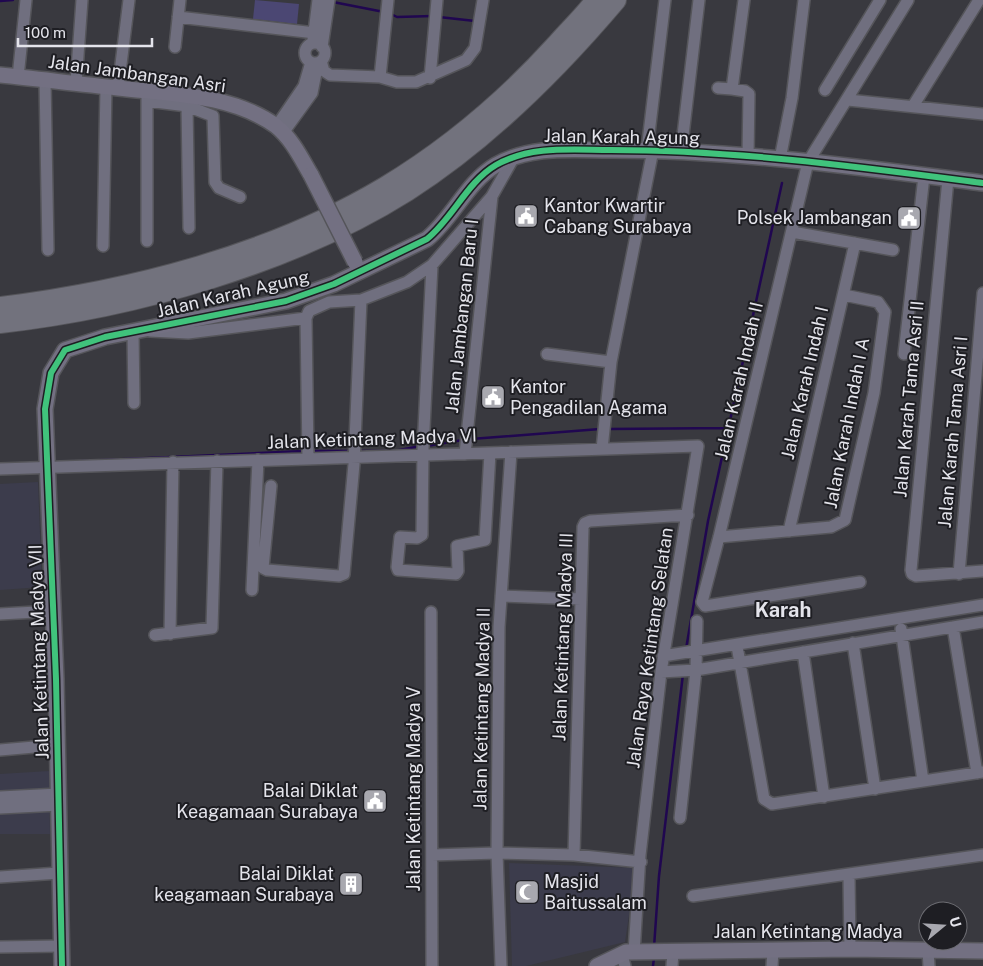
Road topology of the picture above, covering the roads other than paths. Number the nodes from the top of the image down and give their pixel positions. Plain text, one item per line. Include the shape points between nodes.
1 (82, 0) edge
2 (129, 0) edge
3 (180, 0) edge
4 (483, 0) edge
5 (596, 0) edge
6 (616, 0) edge
7 (665, 0) edge
8 (699, 0) edge
9 (744, 0) edge
10 (804, 0) edge
11 (880, 0) edge
12 (908, 0) edge
13 (979, 0) edge
14 (25, 1) edge
15 (323, 4) edge
16 (387, 8) edge
17 (436, 9) edge
18 (178, 17) junction
19 (316, 41) junction
20 (175, 47) dead end
21 (317, 62) junction
22 (0, 75) edge
23 (18, 77) junction
24 (380, 77) junction
25 (430, 78) junction
26 (45, 80) junction
27 (76, 83) junction
28 (112, 87) junction
29 (718, 88) dead end
30 (732, 89) junction
31 (825, 90) dead end
32 (147, 96) junction
33 (848, 100) junction
34 (188, 106) junction
35 (913, 106) junction
36 (983, 114) edge
37 (280, 130) junction
38 (650, 150) junction
39 (681, 152) junction
40 (748, 156) junction
41 (514, 157) junction
42 (780, 159) junction
43 (808, 162) junction
44 (924, 176) junction
45 (948, 179) junction
46 (983, 183) edge
47 (492, 196) junction
48 (240, 197) dead end
49 (189, 228) dead end
50 (792, 232) junction
51 (147, 240) dead end
52 (855, 244) junction
53 (102, 246) dead end
54 (48, 250) dead end
55 (894, 250) dead end
56 (432, 265) junction
57 (357, 267) junction
58 (983, 293) edge
59 (844, 295) junction
60 (361, 300) junction
61 (0, 307) edge
62 (306, 318) junction
63 (0, 323) edge
64 (137, 331) junction
65 (73, 346) joint
66 (546, 354) dead end
67 (904, 354) dead end
68 (612, 362) junction
69 (134, 403) dead end
70 (466, 444) junction
71 (698, 446) joint
72 (423, 449) junction
73 (602, 449) junction
74 (309, 451) junction
75 (354, 451) junction
76 (511, 452) junction
77 (490, 453) junction
78 (258, 460) junction
79 (217, 461) junction
80 (47, 462) junction
81 (173, 462) junction
82 (0, 469) edge
83 (271, 486) dead end
84 (688, 515) junction
85 (789, 531) junction
86 (719, 537) junction
87 (983, 571) edge
88 (959, 574) junction
89 (860, 582) dead end
90 (252, 590) dead end
91 (501, 596) junction
92 (581, 598) junction
93 (983, 606) edge
94 (54, 611) junction
95 (431, 612) dead end
96 (0, 614) edge
97 (899, 619) junction
98 (697, 621) dead end
99 (983, 622) edge
100 (953, 627) junction
101 (170, 634) junction
102 (155, 635) dead end
103 (903, 635) junction
104 (853, 644) junction
105 (737, 646) junction
106 (802, 652) junction
107 (689, 653) junction
108 (663, 656) junction
109 (740, 663) junction
110 (693, 670) junction
111 (661, 672) junction
112 (57, 745) junction
113 (0, 750) edge
114 (980, 772) edge
115 (923, 781) junction
116 (875, 789) junction
117 (0, 797) edge
118 (824, 797) junction
119 (59, 799) junction
120 (16, 802) junction
121 (0, 808) edge
122 (680, 818) dead end
123 (497, 852) junction
124 (432, 855) junction
125 (983, 855) edge
126 (574, 856) junction
127 (639, 860) junction
128 (59, 873) junction
129 (849, 876) junction
130 (0, 877) edge
131 (693, 896) dead end
132 (62, 946) junction
133 (0, 948) edge
134 (850, 949) junction
135 (773, 951) junction
136 (983, 951) edge
137 (672, 957) edge
138 (628, 958) edge
139 (928, 958) edge
140 (62, 966) edge
141 (432, 966) edge
142 (501, 966) edge
143 (597, 966) edge
144 (772, 966) edge

1 - 27 street
2 - 28 street
3 - 18 street
4 - 25 street via 473,52 462,63
5 - 61 highway via 519,84 494,106 451,142 386,187 355,204 255,246 149,281
6 - 63 highway via 519,104 450,161 364,216 240,268 158,294 112,305
7 - 38 street
8 - 39 street
9 - 30 street
10 - 42 street via 792,98
11 - 31 street
12 - 33 street, Jalan Karah Indah II
13 - 35 street
14 - 23 street
15 - 19 street
16 - 24 street
17 - 25 street
18 - 19 street
18 - 20 street
19 - 21 street via 325,54
19 - 21 street via 305,53
21 - 24 street via 330,74
21 - 37 street via 309,86
22 - 23 street, Jalan Jambangan Asri
23 - 26 street, Jalan Jambangan Asri
24 - 25 street via 409,83
26 - 27 street, Jalan Jambangan Asri
26 - 54 street
27 - 28 street, Jalan Jambangan Asri
28 - 32 street, Jalan Jambangan Asri
28 - 53 street
29 - 30 street
30 - 40 street via 745,90 749,94
32 - 34 street
32 - 37 street, Jalan Jambangan Asri via 218,101 259,116
32 - 51 street
33 - 35 street
33 - 43 street, Jalan Karah Indah II
34 - 48 street via 213,117 215,182 220,188
34 - 49 street
35 - 36 street
37 - 57 street, Jalan Jambangan Asri, bridge via 294,145 311,175
38 - 39 street, Jalan Karah Agung
38 - 41 street, Jalan Karah Agung via 543,150
38 - 68 street
39 - 40 street, Jalan Karah Agung
40 - 42 street, Jalan Karah Agung
41 - 47 street, Jalan Jambangan Baru I
41 - 57 street, Jalan Karah Agung via 488,171 427,239
42 - 43 street, Jalan Karah Agung
43 - 44 street, Jalan Karah Agung
43 - 50 street, Jalan Karah Indah II
44 - 45 street, Jalan Karah Agung
44 - 67 street
45 - 46 street, Jalan Karah Agung
45 - 88 street, Jalan Karah Tama Asri II via 911,570 916,576
47 - 56 street
47 - 70 street, Jalan Jambangan Baru I
50 - 52 street
50 - 86 street, Jalan Karah Indah II
52 - 55 street
52 - 59 street, Jalan Karah Indah I
56 - 60 street via 407,282
56 - 72 street
57 - 64 street, Jalan Karah Agung via 315,292 286,301
58 - 88 street, Jalan Karah Tama Asri I
59 - 85 street, Jalan Karah Indah I
59 - 85 street, Jalan Karah Indah I A via 878,302 885,312 874,393 847,517 831,527
60 - 62 street via 329,302 309,311
60 - 75 street
62 - 64 street via 188,333
62 - 74 street
64 - 65 street, Jalan Karah Agung
64 - 69 street
65 - 80 street, Jalan Ketintang Madya VII via 60,355 47,389
66 - 68 street
68 - 73 street
70 - 72 street, Jalan Ketintang Madya VI
70 - 77 street, Jalan Ketintang Madya VI
71 - 73 street, Jalan Ketintang Madya VI
71 - 84 street, Jalan Raya Ketintang Selatan
72 - 75 street, Jalan Ketintang Madya VI
72 - 77 street via 422,535 417,538 400,537 399,571 451,574 458,571 457,546 485,539
73 - 76 street, Jalan Ketintang Madya VI
74 - 75 street, Jalan Ketintang Madya VI
74 - 78 street, Jalan Ketintang Madya VI
75 - 83 street via 346,571 341,576 263,568
76 - 77 street, Jalan Ketintang Madya VI
76 - 91 street, Jalan Ketintang Madya II
78 - 79 street, Jalan Ketintang Madya VI
78 - 90 street
79 - 81 street, Jalan Ketintang Madya VI
79 - 101 street via 212,628
80 - 81 street, Jalan Ketintang Madya VI
80 - 82 street, Jalan Ketintang Madya VI
80 - 94 street, Jalan Ketintang Madya VII
81 - 101 street
84 - 92 street, Jalan Ketintang Madya III via 585,523
84 - 108 street, Jalan Raya Ketintang Selatan
85 - 86 street, Jalan Karah Indah I A
86 - 89 street, Jalan Karah Indah II via 702,602 705,606
87 - 88 street
91 - 92 street
91 - 123 street, Jalan Ketintang Madya II
92 - 126 street, Jalan Ketintang Madya III
93 - 97 street
94 - 96 street
94 - 112 street, Jalan Ketintang Madya VII
95 - 124 street, Jalan Ketintang Madya V
97 - 103 street
97 - 105 street
98 - 107 street
99 - 100 street
100 - 103 street
100 - 114 street
101 - 102 street
103 - 104 street
103 - 115 street
104 - 106 street
104 - 116 street
105 - 107 street
105 - 109 street
106 - 109 street
106 - 118 street
107 - 108 street
107 - 110 street
108 - 111 street, Jalan Raya Ketintang Selatan
109 - 110 street
109 - 118 street via 764,799 772,804
110 - 111 street
110 - 122 street
111 - 127 street, Jalan Raya Ketintang Selatan
112 - 113 street
112 - 119 street, Jalan Ketintang Madya VII
114 - 115 street
115 - 116 street
116 - 118 street
117 - 120 street
119 - 120 street
119 - 128 street, Jalan Ketintang Madya VII
120 - 121 street
123 - 124 street
123 - 126 street
123 - 142 street, Jalan Ketintang Madya II
124 - 141 street, Jalan Ketintang Madya V
125 - 129 street
126 - 127 street
127 - 138 street, Jalan Raya Ketintang Selatan
128 - 130 street
128 - 132 street, Jalan Ketintang Madya VII
129 - 131 street
129 - 134 street
132 - 133 street
132 - 140 street, Jalan Ketintang Madya VII
134 - 135 street, Jalan Ketintang Madya
134 - 139 street, Jalan Ketintang Madya
135 - 137 street, Jalan Ketintang Madya
135 - 144 street
136 - 139 street, Jalan Ketintang Madya
137 - 138 street, Jalan Ketintang Madya
138 - 143 street, Jalan Ketintang Madya

